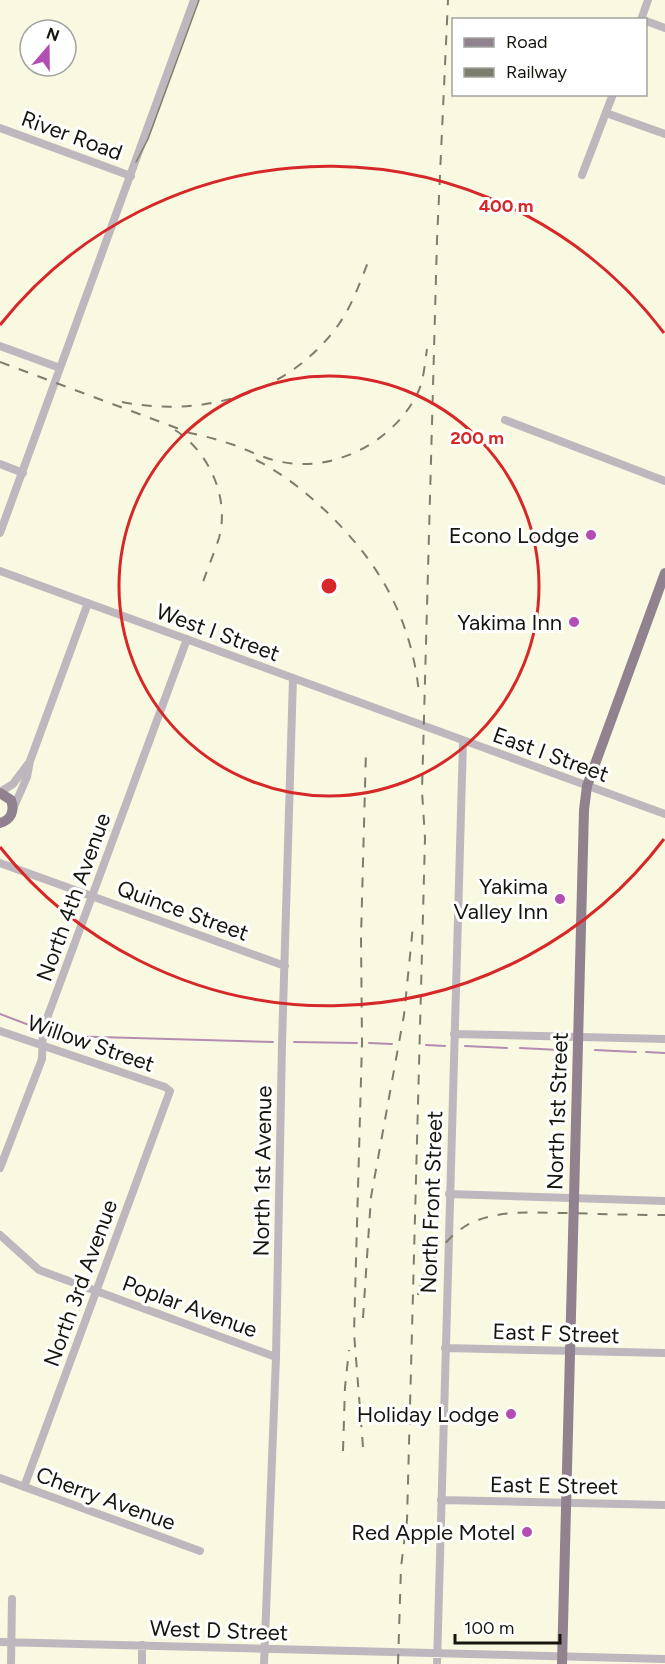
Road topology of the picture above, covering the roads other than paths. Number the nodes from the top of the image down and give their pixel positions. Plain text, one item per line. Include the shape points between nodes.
1 (194, 0) edge
2 (648, 0) edge
3 (643, 18) edge
4 (647, 22) edge
5 (665, 28) edge
6 (612, 96) edge
7 (606, 113) junction
8 (0, 128) edge
9 (665, 134) edge
10 (582, 175) dead end
11 (131, 176) junction
12 (0, 346) edge
13 (60, 368) junction
14 (505, 420) dead end
15 (0, 464) edge
16 (23, 473) junction
17 (665, 481) edge
18 (0, 533) edge
19 (0, 571) edge
20 (665, 573) edge
21 (88, 603) junction
22 (186, 639) junction
23 (294, 678) junction
24 (424, 727) joint
25 (463, 741) junction
26 (30, 761) junction
27 (587, 786) junction
28 (0, 792) edge
29 (13, 808) junction
30 (665, 814) edge
31 (3, 822) edge
32 (0, 833) edge
33 (0, 863) edge
34 (92, 897) junction
35 (285, 966) junction
36 (0, 1031) edge
37 (454, 1034) junction
38 (579, 1037) junction
39 (665, 1039) edge
40 (42, 1045) junction
41 (170, 1091) joint
42 (0, 1168) edge
43 (449, 1194) junction
44 (574, 1199) junction
45 (665, 1201) edge
46 (0, 1235) edge
47 (97, 1291) junction
48 (446, 1348) junction
49 (570, 1351) junction
50 (665, 1353) edge
51 (276, 1357) junction
52 (0, 1478) edge
53 (24, 1487) junction
54 (441, 1500) junction
55 (567, 1504) junction
56 (665, 1505) edge
57 (200, 1551) dead end
58 (12, 1599) dead end
59 (0, 1642) edge
60 (12, 1642) junction
61 (142, 1645) junction
62 (264, 1649) junction
63 (437, 1659) edge
64 (665, 1659) edge
65 (562, 1661) edge
66 (12, 1664) edge
67 (142, 1664) edge
68 (264, 1664) edge

1 - 11 street
2 - 3 street
4 - 5 street
6 - 7 street
7 - 9 street
7 - 10 street
8 - 11 street, River Road
11 - 13 street
12 - 13 street
13 - 16 street
14 - 17 street
15 - 16 street
16 - 18 street
19 - 21 street, West I Street
20 - 27 main road, North 1st Street
21 - 22 street, West I Street
21 - 26 street
22 - 23 street, West I Street
22 - 34 street, North 4th Avenue
23 - 24 street, West I Street
23 - 35 street, North 1st Avenue
24 - 25 street, East I Street
25 - 27 street, East I Street
25 - 37 street, North Front Street
26 - 28 street via 13,784
26 - 29 street
27 - 30 street, East I Street
27 - 38 main road, North 1st Street
28 - 29 main road via 8,796
29 - 31 main road via 10,818
31 - 32 main road
33 - 34 street, Quince Street
34 - 35 street, Quince Street
34 - 40 street, North 4th Avenue via 44,1029
35 - 51 street, North 1st Avenue
36 - 40 street, Willow Street
37 - 38 street
37 - 43 street, North Front Street
38 - 39 street
38 - 44 main road, North 1st Street
40 - 41 street, Willow Street
40 - 42 street, North 4th Avenue via 42,1059
41 - 47 street, North 3rd Avenue
43 - 44 street
43 - 48 street, North Front Street
44 - 45 street
44 - 49 main road, North 1st Street
46 - 47 street, Poplar Avenue via 39,1270
47 - 51 street, Poplar Avenue
47 - 53 street, North 3rd Avenue
48 - 49 street, East F Street
48 - 54 street, North Front Street
49 - 50 street, East F Street
49 - 55 main road, North 1st Street
51 - 62 street, North 1st Avenue
52 - 53 street, Cherry Avenue
53 - 57 street, Cherry Avenue
54 - 55 street, East E Street
54 - 63 street, North Front Street
55 - 56 street, East E Street
55 - 65 main road, North 1st Street
58 - 60 street
59 - 60 street, West D Street
60 - 61 street, West D Street
60 - 66 street
61 - 62 street, West D Street
61 - 67 street
62 - 63 street, West D Street
62 - 68 street, North 1st Avenue
63 - 65 street, West D Street
64 - 65 street, West D Street

